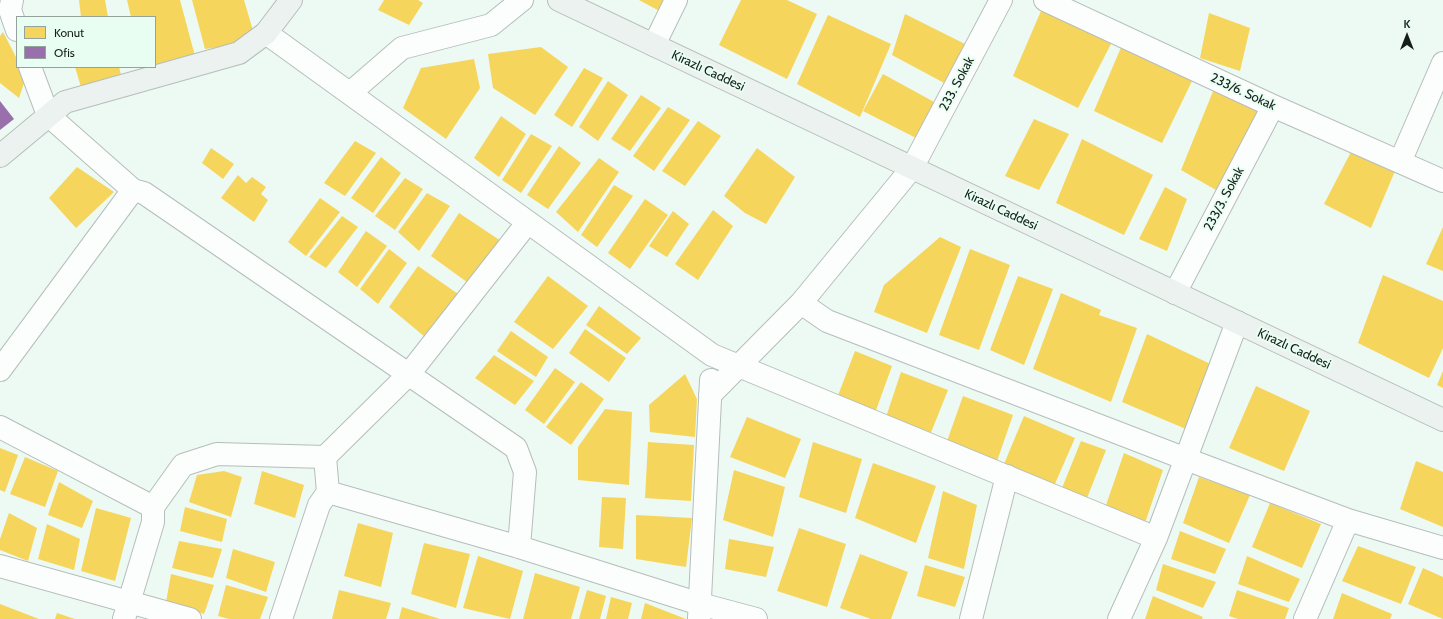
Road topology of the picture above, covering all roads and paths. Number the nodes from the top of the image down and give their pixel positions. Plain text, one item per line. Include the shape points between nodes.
1 (291, 0) edge
2 (522, 0) edge
3 (559, 0) edge
4 (676, 0) edge
5 (1001, 0) edge
6 (1045, 0) edge
7 (266, 32) junction
8 (654, 45) junction
9 (1443, 63) edge
10 (30, 68) edge
11 (350, 93) junction
12 (1273, 106) junction
13 (48, 115) junction
14 (0, 156) edge
15 (1400, 162) junction
16 (912, 168) junction
17 (1443, 181) edge
18 (133, 190) junction
19 (528, 222) junction
20 (1175, 292) junction
21 (801, 303) junction
22 (1236, 322) junction
23 (712, 356) junction
24 (737, 366) junction
25 (0, 370) edge
26 (409, 374) junction
27 (710, 395) junction
28 (1443, 420) edge
29 (0, 427) edge
30 (325, 457) junction
31 (1186, 459) junction
32 (1007, 476) junction
33 (328, 492) junction
34 (153, 507) junction
35 (1348, 520) junction
36 (1156, 538) junction
37 (519, 547) junction
38 (1443, 548) edge
39 (0, 566) edge
40 (126, 610) edge
41 (699, 611) edge
42 (190, 619) edge
43 (281, 619) edge
44 (756, 619) edge
45 (971, 619) edge
46 (1120, 619) edge
47 (1305, 619) edge

1 - 7 main road
2 - 11 street via 490,25 402,48
3 - 8 main road, Kirazlı Caddesi
4 - 8 street
5 - 16 street, 233. Sokak
6 - 12 street, 233/6. Sokak
7 - 11 street
7 - 13 main road via 239,54 65,102
8 - 16 main road, Kirazlı Caddesi
9 - 15 street
10 - 13 street
11 - 19 street
12 - 15 street, 233/6. Sokak
12 - 20 street, 233/3. Sokak
13 - 14 main road
13 - 18 street
15 - 17 street, 233/6. Sokak
16 - 20 main road, Kirazlı Caddesi
16 - 21 street, 233. Sokak
18 - 25 street
18 - 26 street via 144,193
19 - 23 street
19 - 26 street
20 - 22 main road, Kirazlı Caddesi
21 - 24 street, 233. Sokak
21 - 31 street via 827,321
22 - 28 main road, Kirazlı Caddesi
22 - 31 street
23 - 24 street
23 - 27 street
24 - 27 street, 233. Sokak
24 - 32 street
26 - 30 street
26 - 37 street via 516,448 525,472
27 - 41 street
29 - 34 street
30 - 33 street
30 - 34 street via 217,454 183,465
31 - 35 street
31 - 36 street
32 - 36 street
32 - 45 street
33 - 37 street
33 - 43 street via 319,505
34 - 40 street via 153,522
35 - 38 street
35 - 47 street
36 - 46 street
37 - 41 street
39 - 40 street
40 - 42 street
41 - 44 street

